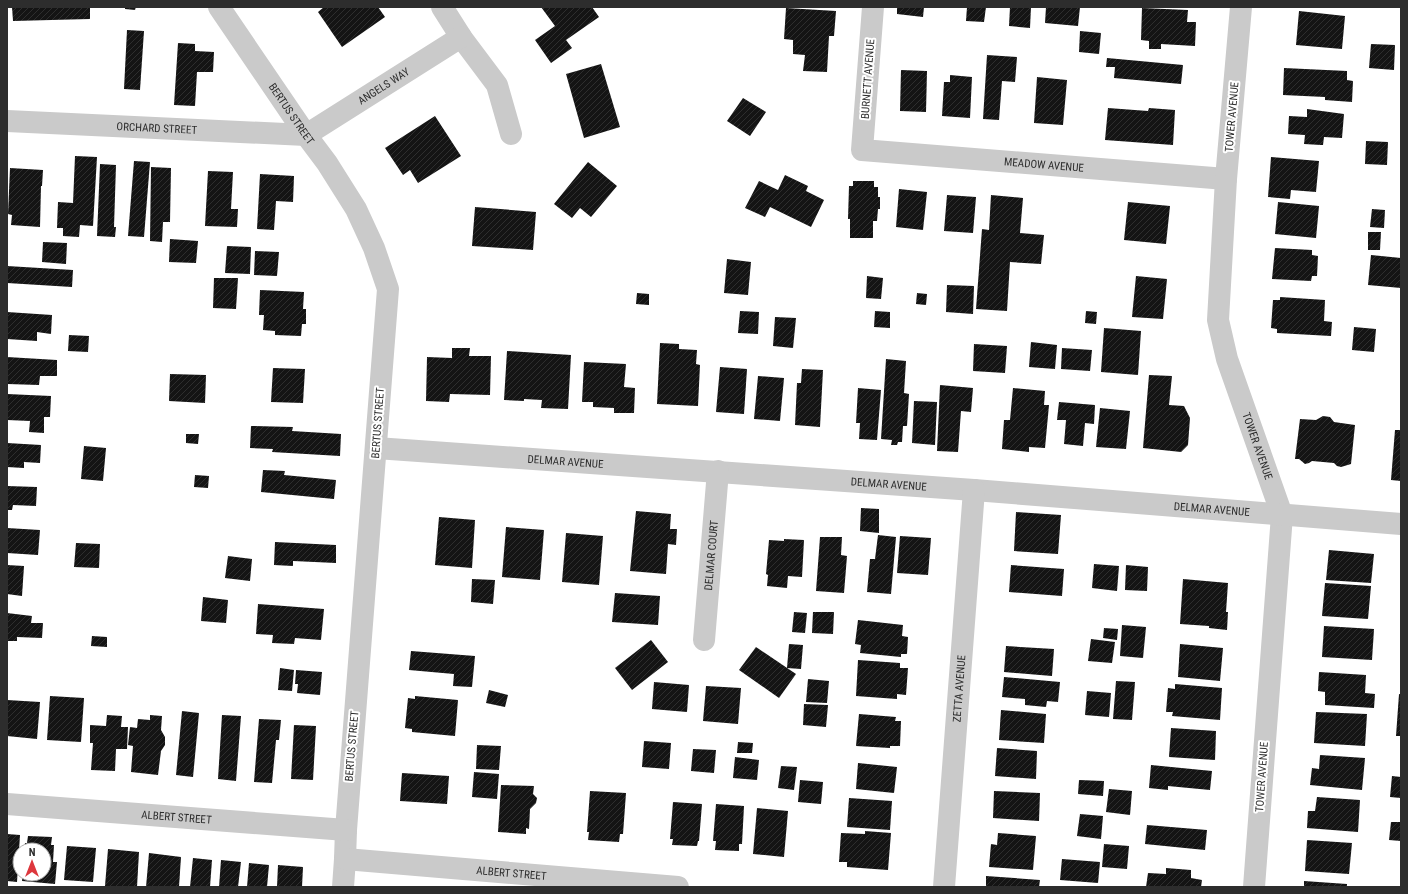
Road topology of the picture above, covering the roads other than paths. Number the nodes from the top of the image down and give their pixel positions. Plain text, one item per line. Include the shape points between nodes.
1 (219, 7) edge
2 (442, 7) edge
3 (873, 7) edge
4 (1241, 7) edge
5 (461, 37) junction
6 (7, 121) edge
7 (511, 134) dead end
8 (306, 135) junction
9 (862, 150) joint
10 (1226, 179) junction
11 (376, 448) junction
12 (718, 472) junction
13 (974, 490) junction
14 (1282, 516) junction
15 (1401, 524) edge
16 (704, 640) dead end
17 (7, 804) edge
18 (346, 830) junction
19 (345, 859) junction
20 (343, 887) edge
21 (678, 887) edge
22 (944, 887) edge
23 (1254, 887) edge

1 - 8 street, BERTUS STREET
2 - 5 street
3 - 9 street, BURNETT AVENUE
4 - 10 street, TOWER AVENUE
5 - 7 street via 497,85
5 - 8 street, ANGELS WAY
6 - 8 street, ORCHARD STREET
8 - 11 street, BERTUS STREET via 356,209 374,248 388,289
9 - 10 street, MEADOW AVENUE
10 - 14 street, TOWER AVENUE via 1218,320 1227,359
11 - 12 street, DELMAR AVENUE
11 - 18 street, BERTUS STREET
12 - 13 street, DELMAR AVENUE
12 - 16 street, DELMAR COURT
13 - 14 street, DELMAR AVENUE
13 - 22 street, ZETTA AVENUE
14 - 15 street, DELMAR AVENUE
14 - 23 street, TOWER AVENUE
17 - 18 street, ALBERT STREET
18 - 19 street, BERTUS STREET
19 - 20 street, BERTUS STREET
19 - 21 street, ALBERT STREET

